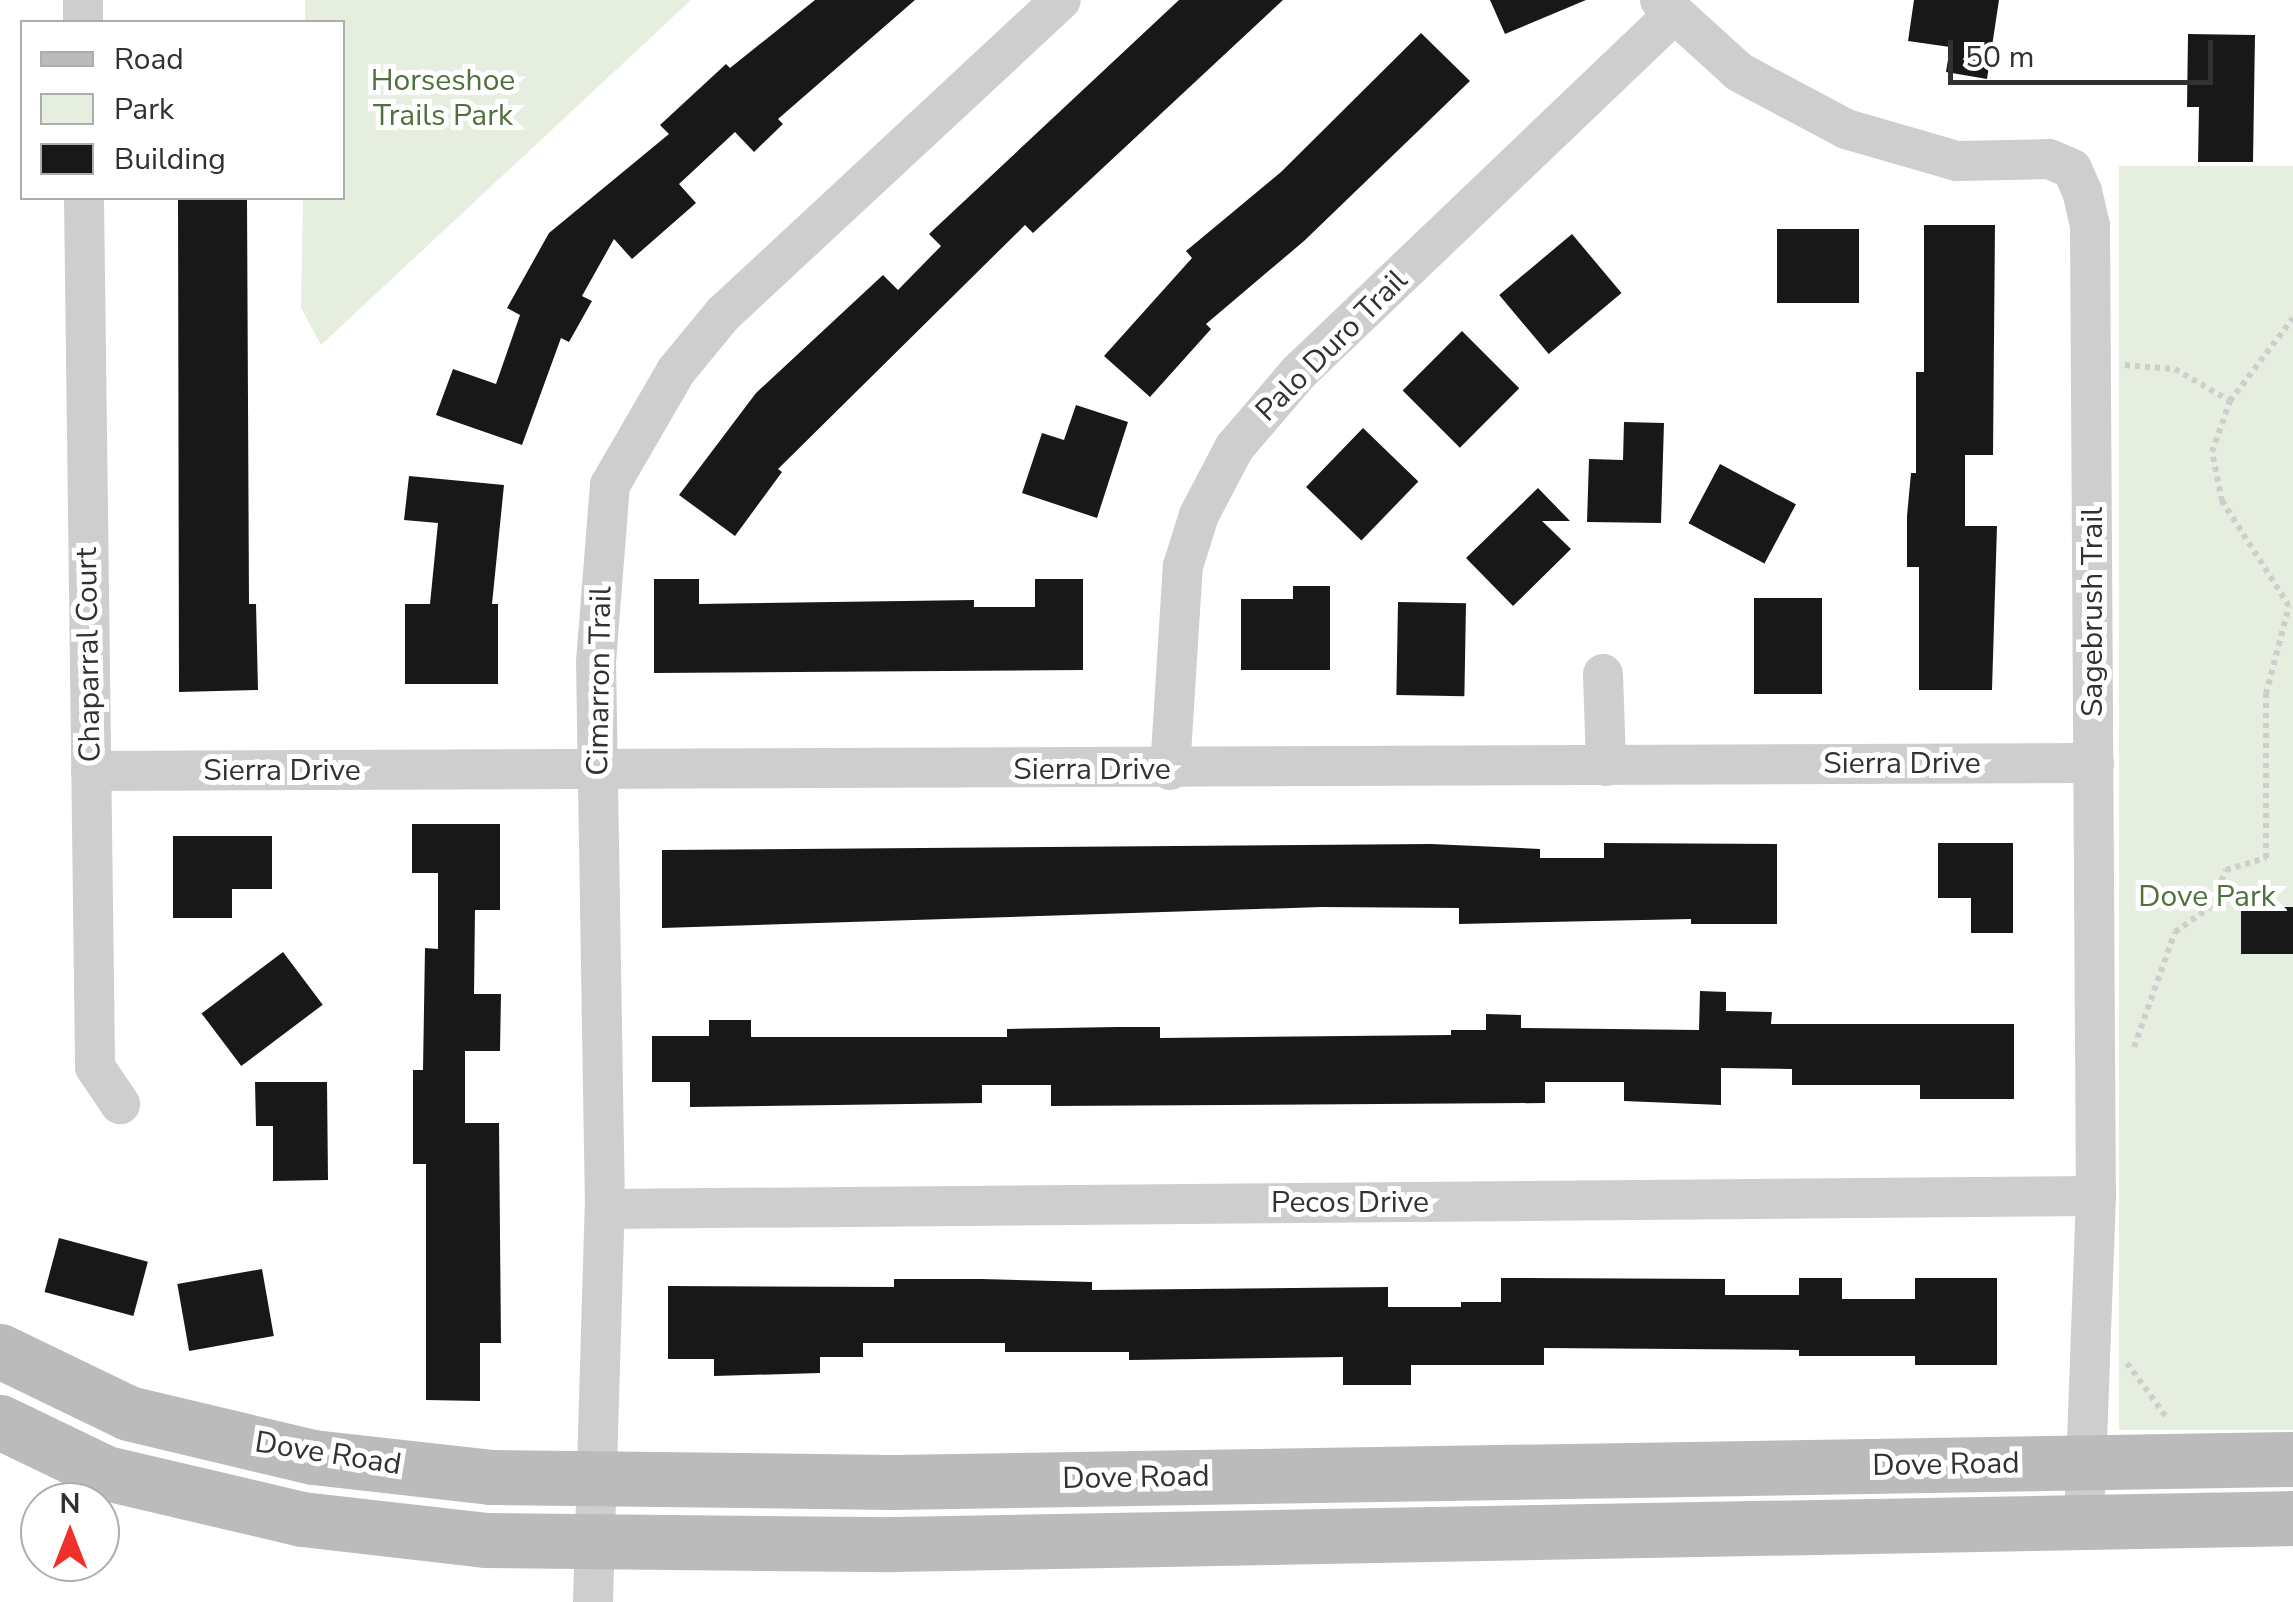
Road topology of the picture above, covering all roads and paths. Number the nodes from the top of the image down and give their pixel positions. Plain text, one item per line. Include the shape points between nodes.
1 (1061, 0) edge
2 (1667, 8) edge
3 (84, 200) edge
4 (2293, 318) edge
5 (2091, 362) junction
6 (2230, 400) junction
7 (1603, 674) dead end
8 (2094, 763) junction
9 (1606, 766) junction
10 (1170, 770) junction
11 (90, 771) junction
12 (598, 772) junction
13 (2129, 1058) dead end
14 (120, 1104) dead end
15 (2096, 1196) junction
16 (605, 1210) junction
17 (0, 1351) edge
18 (2124, 1352) dead end
19 (0, 1422) edge
20 (2174, 1427) dead end
21 (2293, 1459) edge
22 (2083, 1463) junction
23 (592, 1482) junction
24 (2293, 1518) edge
25 (2084, 1520) junction
26 (591, 1544) junction
27 (593, 1602) edge

1 - 12 street, Cimarron Trail via 724,314 630,442 604,520
2 - 5 street, Sagebrush Trail via 1739,72 1846,129 1957,161 2048,160 2072,169 2090,225
2 - 10 street, Palo Duro Trail via 1298,374 1234,448 1199,514 1183,566
3 - 11 street, Chaparral Court
4 - 6 path
5 - 6 path via 2176,369
5 - 8 street, Sagebrush Trail
6 - 13 path via 2212,452 2222,501 2290,606 2266,694 2266,858 2226,870 2209,908 2174,932
7 - 9 street
8 - 9 street, Sierra Drive
8 - 15 street, Sagebrush Trail
9 - 10 street, Sierra Drive
10 - 12 street, Sierra Drive
11 - 12 street, Sierra Drive
11 - 14 street, Chaparral Court via 95,1067
12 - 16 street, Cimarron Trail
15 - 16 street, Pecos Drive
15 - 22 street, Sagebrush Trail
16 - 23 street, Cimarron Trail
17 - 23 main road, Dove Road via 128,1413 313,1457
18 - 20 path
19 - 26 main road, Dove Road via 106,1473 302,1519
21 - 22 main road, Dove Road
22 - 23 main road, Dove Road
22 - 25 street, Sagebrush Trail
23 - 26 street, Cimarron Trail
24 - 25 main road, Dove Road
25 - 26 main road, Dove Road via 1858,1531
26 - 27 street, Cimarron Trail

